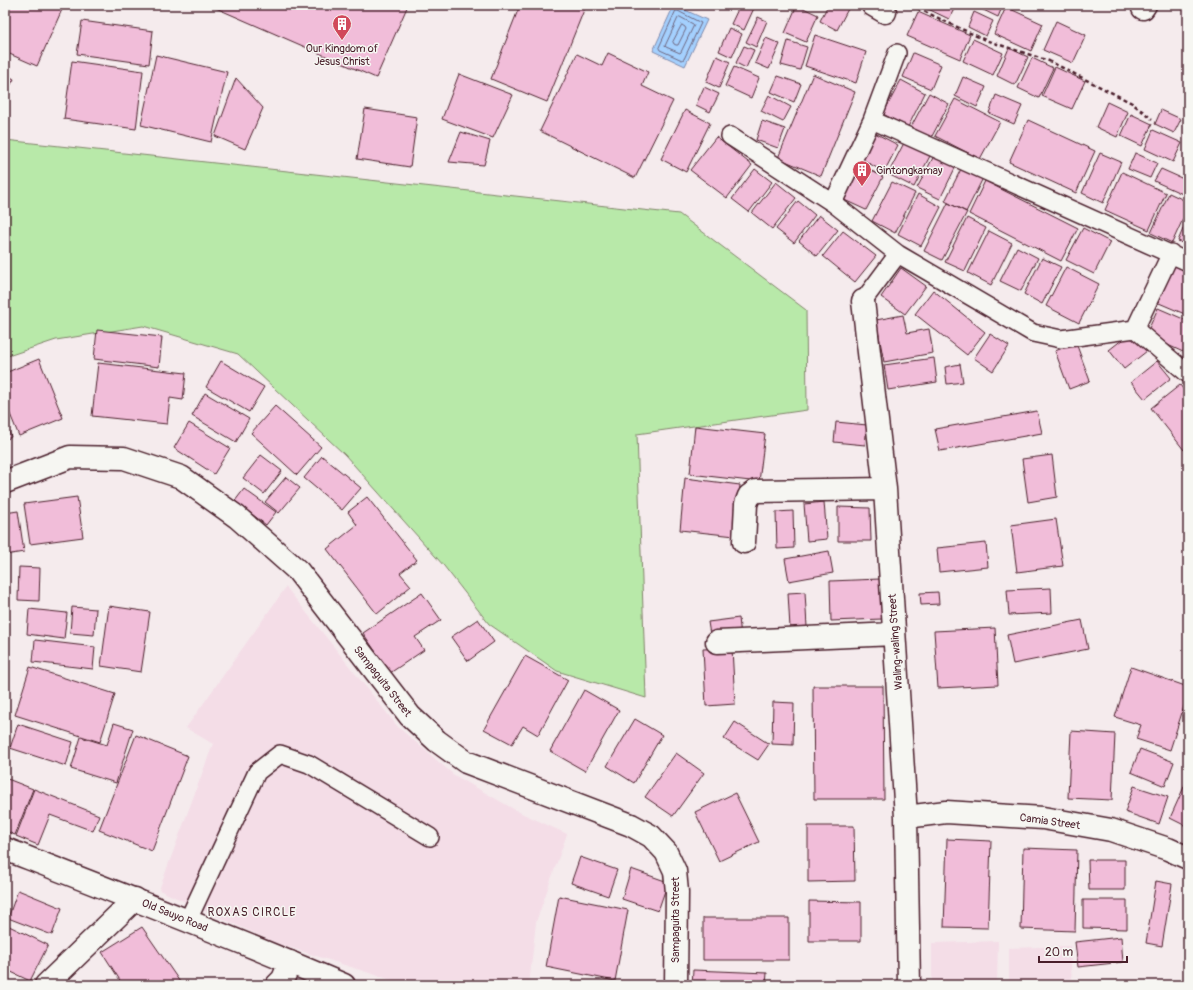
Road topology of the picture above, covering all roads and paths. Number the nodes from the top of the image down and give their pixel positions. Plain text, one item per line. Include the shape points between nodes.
1 (879, 9) edge
2 (897, 53) dead end
3 (1152, 119) dead end
4 (872, 120) junction
5 (730, 136) dead end
6 (833, 203) junction
7 (898, 254) junction
8 (1171, 254) junction
9 (1188, 262) edge
10 (863, 301) joint
11 (1135, 328) junction
12 (1188, 374) edge
13 (5, 482) edge
14 (885, 489) junction
15 (744, 542) dead end
16 (894, 634) junction
17 (717, 642) dead end
18 (906, 817) junction
19 (430, 837) dead end
20 (5, 849) edge
21 (1188, 858) edge
22 (135, 899) junction
23 (188, 920) junction
24 (290, 962) junction
25 (46, 985) edge
26 (277, 985) edge
27 (344, 985) edge
28 (676, 985) edge
29 (909, 985) edge

1 - 3 path via 917,8 985,40 1049,61 1132,103
2 - 4 lane
4 - 6 lane
4 - 8 lane
5 - 6 lane
6 - 7 lane
7 - 10 lane
7 - 11 lane via 1033,333 1061,339
8 - 9 lane
8 - 11 lane
10 - 14 street, Waling-waling Street
11 - 12 lane
13 - 28 street, Sampaguita Street via 70,457 124,458 181,477 237,517 298,571 410,716 437,741 466,762 632,825 651,836 666,852 675,871
14 - 15 street via 756,491 749,496 746,504
14 - 16 street, Waling-waling Street
16 - 17 street
16 - 18 street, Waling-waling Street
18 - 21 street, Camia Street via 946,812 1043,818 1111,830 1168,848
18 - 29 street, Waling-waling Street
19 - 23 lane via 309,764 280,754 256,772
20 - 22 street, Old Sauyo Road
22 - 23 street, Old Sauyo Road
22 - 25 street
23 - 24 street, Old Sauyo Road
24 - 26 street
24 - 27 street, Old Sauyo Road

